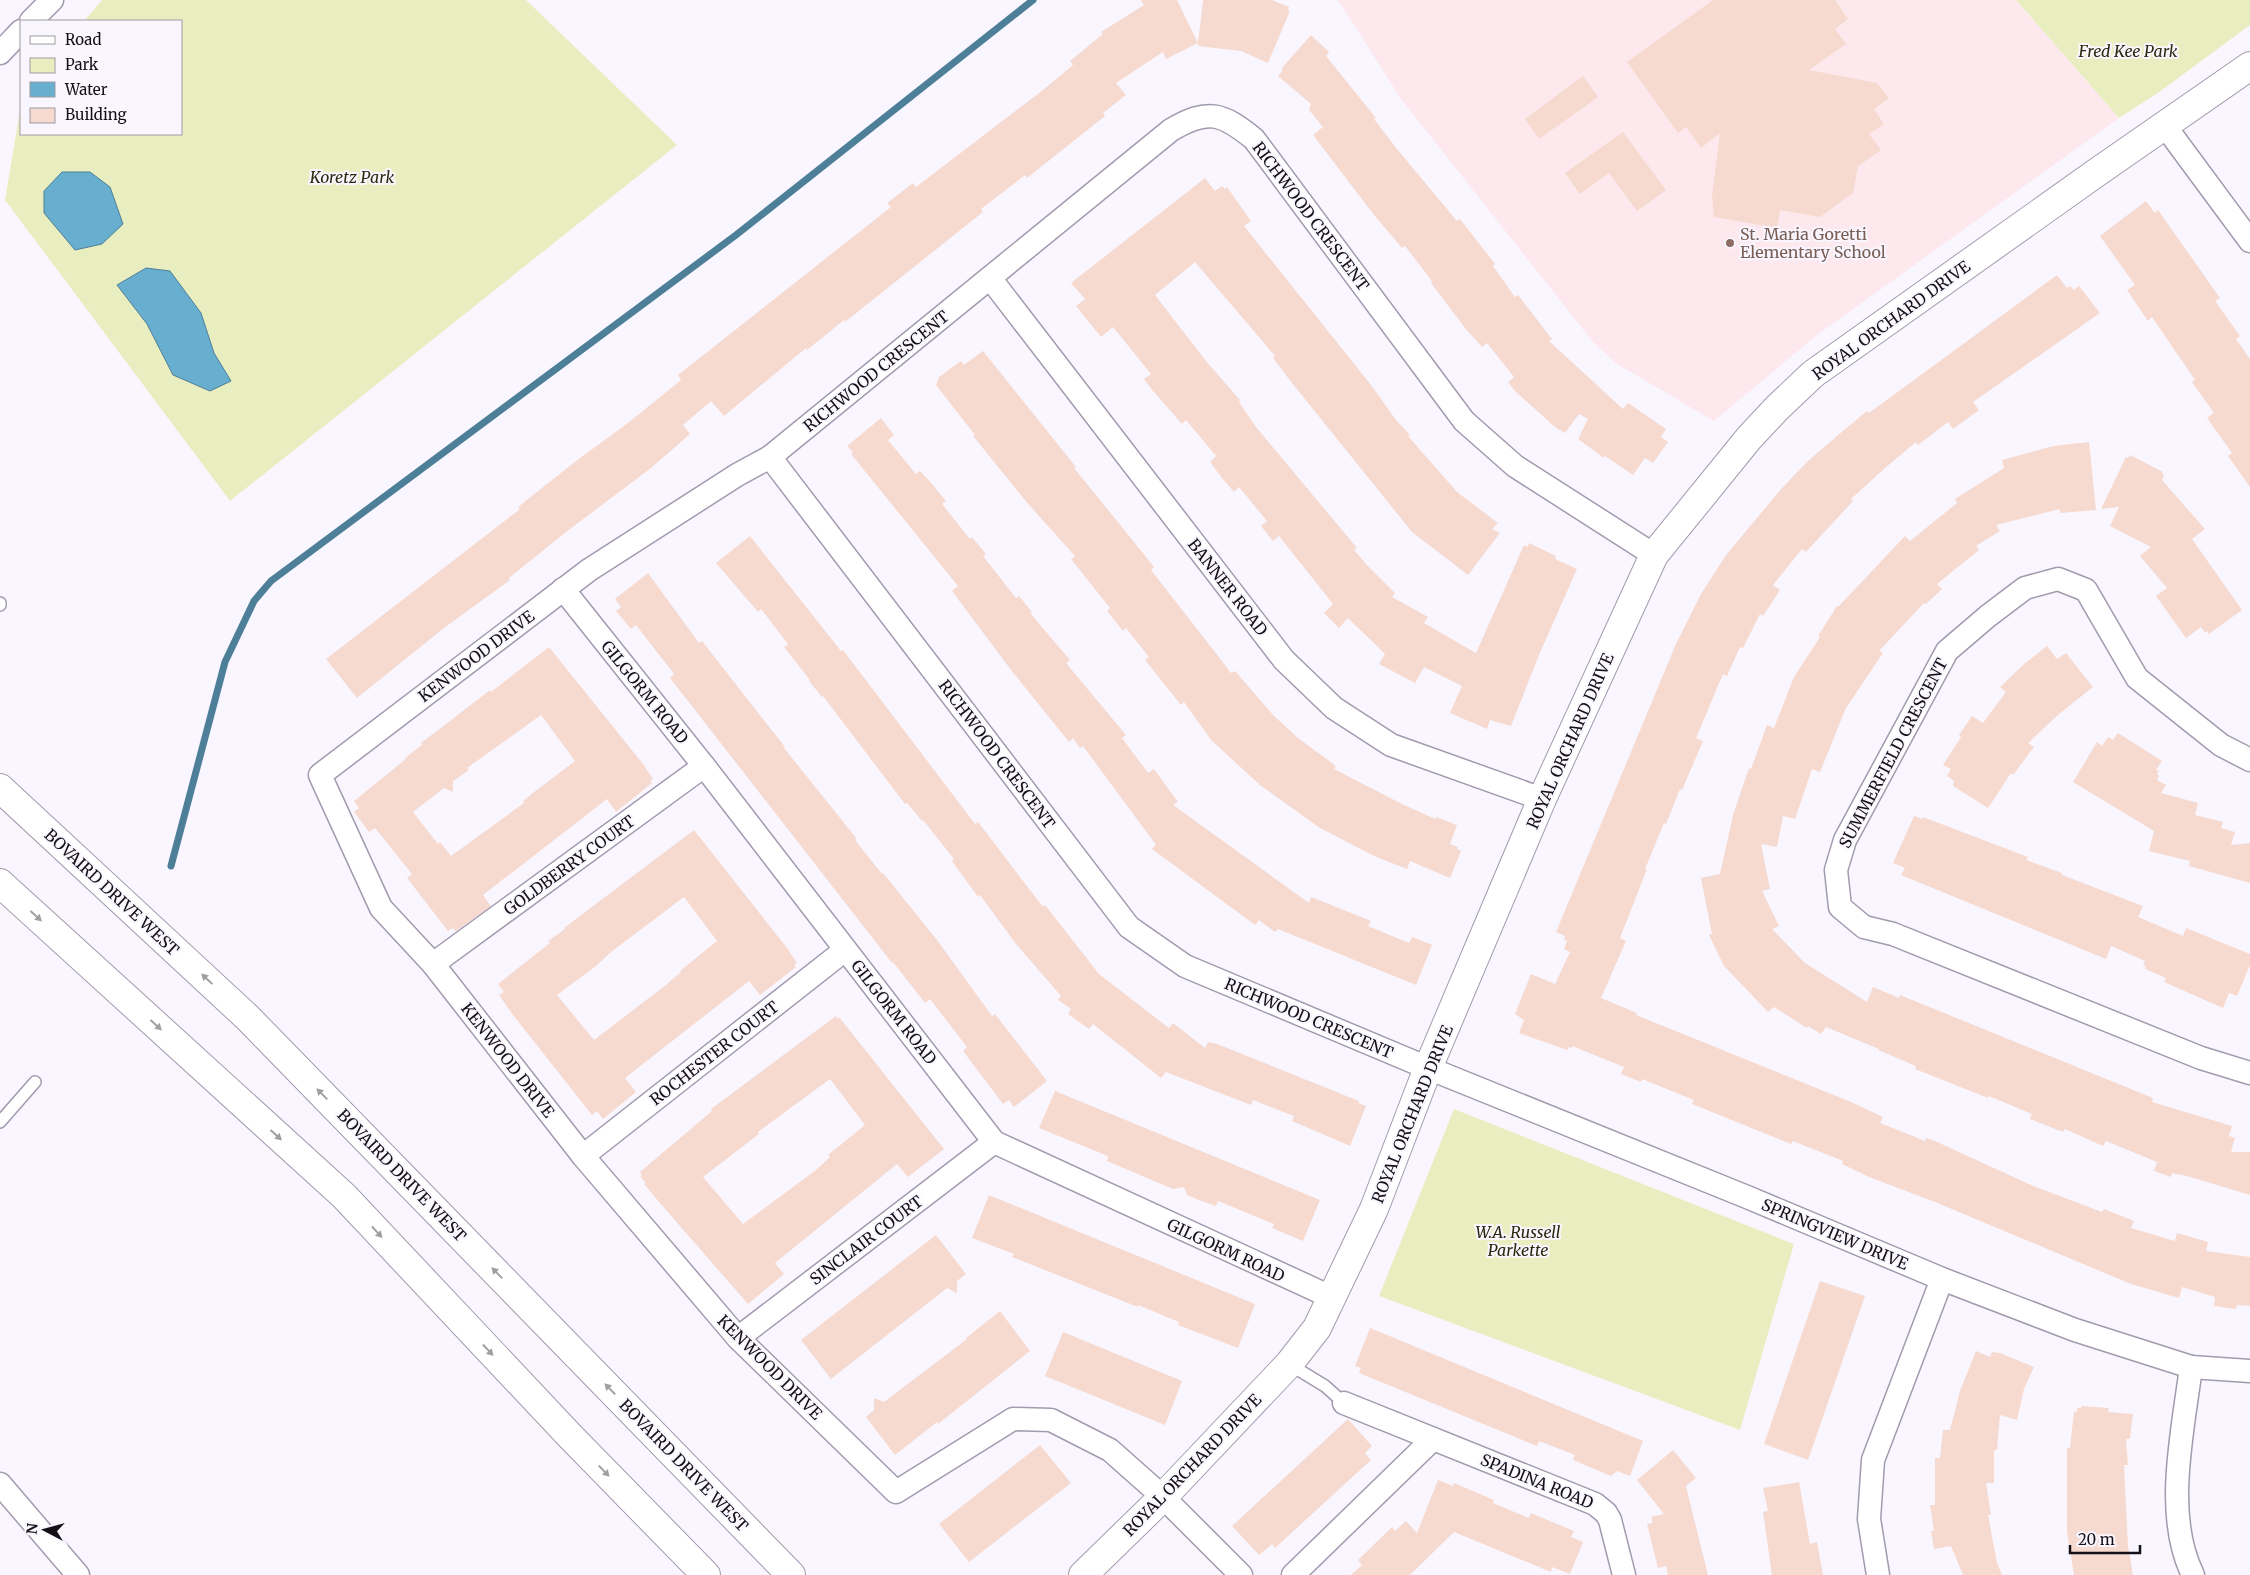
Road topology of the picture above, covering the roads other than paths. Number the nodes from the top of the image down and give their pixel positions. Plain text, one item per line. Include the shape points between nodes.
1 (52, 0) edge
2 (32, 20) edge
3 (20, 32) edge
4 (0, 53) edge
5 (2250, 66) edge
6 (2165, 126) junction
7 (2250, 241) edge
8 (990, 278) junction
9 (770, 457) junction
10 (1654, 556) junction
11 (563, 589) junction
12 (2250, 760) edge
13 (704, 766) junction
14 (0, 788) edge
15 (1542, 799) junction
16 (0, 883) edge
17 (846, 950) junction
18 (433, 964) junction
19 (1428, 1068) junction
20 (2250, 1073) edge
21 (36, 1082) dead end
22 (0, 1122) edge
23 (994, 1142) junction
24 (583, 1156) junction
25 (1942, 1279) junction
26 (1332, 1298) junction
27 (738, 1338) junction
28 (1289, 1364) junction
29 (2191, 1367) junction
30 (2250, 1370) edge
31 (1344, 1403) joint
32 (1433, 1439) junction
33 (0, 1484) edge
34 (1163, 1497) junction
35 (78, 1575) edge
36 (706, 1575) edge
37 (790, 1575) edge
38 (1083, 1575) edge
39 (1242, 1575) edge
40 (1293, 1575) edge
41 (1624, 1575) edge
42 (1878, 1575) edge
43 (2193, 1575) edge

1 - 2 street
3 - 4 street
5 - 6 main road, ROYAL ORCHARD DRIVE
6 - 7 street
6 - 10 main road, ROYAL ORCHARD DRIVE via 1813,374 1749,438
8 - 9 street, RICHWOOD CRESCENT
8 - 10 street, RICHWOOD CRESCENT via 1190,118 1214,115 1236,124 1254,139 1464,421 1514,466
8 - 15 street, BANNER ROAD via 1284,660 1334,708 1392,745
9 - 11 street, KENWOOD DRIVE via 737,475
9 - 19 street, RICHWOOD CRESCENT via 1129,927 1185,966
10 - 15 main road, ROYAL ORCHARD DRIVE
11 - 13 street, GILGORM ROAD
11 - 18 street, KENWOOD DRIVE via 320,775 381,908
12 - 20 street, SUMMERFIELD CRESCENT via 2221,745 2136,678 2086,590 2058,579 2025,588 1947,651 1845,840 1836,870 1840,907 1864,927 1893,934 2201,1058
13 - 17 street, GILGORM ROAD
13 - 18 street, GOLDBERRY COURT
37 -> 14 main road, BOVAIRD DRIVE WEST via 241,1012
15 - 19 main road, ROYAL ORCHARD DRIVE
16 -> 36 main road via 344,1196
17 - 23 street, GILGORM ROAD
17 - 24 street, ROCHESTER COURT
18 - 24 street, KENWOOD DRIVE
19 - 25 street, SPRINGVIEW DRIVE
19 - 26 main road, ROYAL ORCHARD DRIVE via 1374,1209
21 - 22 lane
23 - 26 street, GILGORM ROAD
23 - 27 street, SINCLAIR COURT
24 - 27 street, KENWOOD DRIVE
25 - 29 street, SPRINGVIEW DRIVE via 2075,1330
25 - 42 street via 1873,1460 1869,1519
26 - 28 main road, ROYAL ORCHARD DRIVE via 1317,1328
27 - 34 street, KENWOOD DRIVE via 896,1492 1013,1419 1051,1420 1110,1450
28 - 31 lane via 1325,1386
28 - 34 main road, ROYAL ORCHARD DRIVE
29 - 30 street, SPRINGVIEW DRIVE
29 - 43 street via 2176,1496 2185,1559
31 - 32 street, SPADINA ROAD
32 - 40 street
32 - 41 street, SPADINA ROAD via 1601,1508 1614,1529
33 - 35 street
34 - 38 main road, ROYAL ORCHARD DRIVE
34 - 39 street

